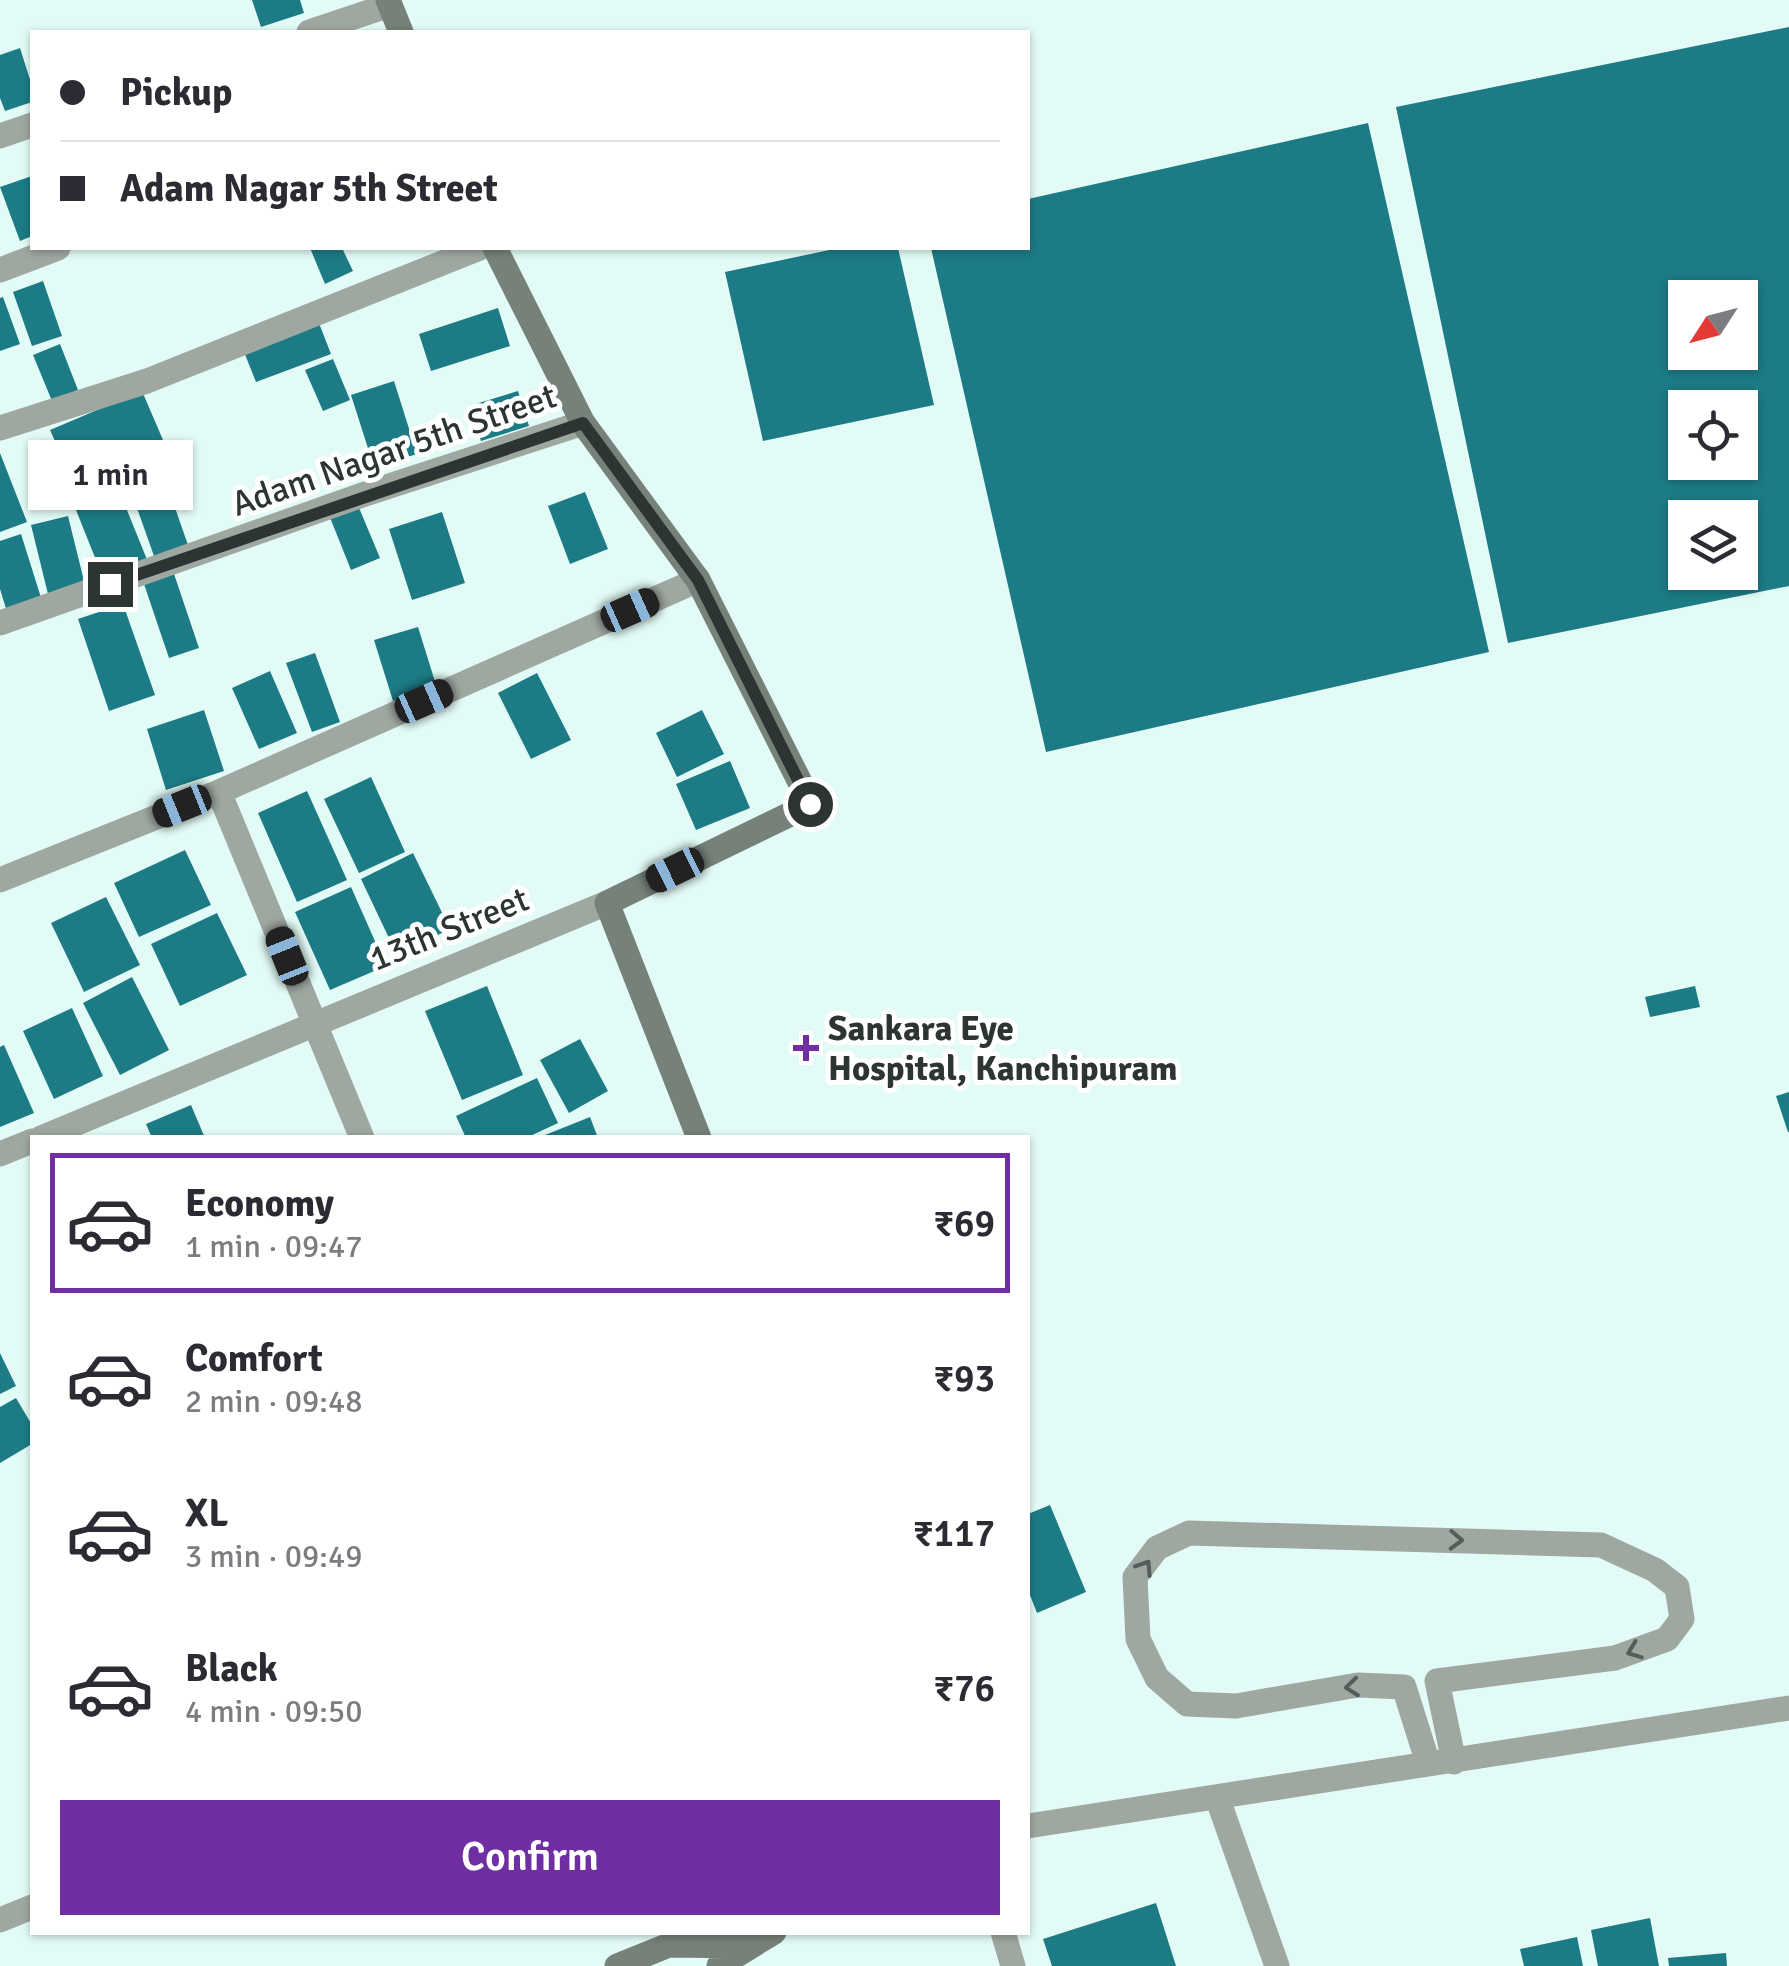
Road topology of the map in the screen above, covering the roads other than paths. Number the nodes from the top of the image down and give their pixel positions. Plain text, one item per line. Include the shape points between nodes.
1 (389, 3) edge
2 (315, 30) edge
3 (400, 30) edge
4 (30, 126) edge
5 (0, 136) edge
6 (53, 250) edge
7 (475, 250) edge
8 (496, 250) edge
9 (0, 270) edge
10 (583, 423) junction
11 (0, 428) edge
12 (698, 580) junction
13 (0, 623) edge
14 (218, 792) junction
15 (0, 880) edge
16 (607, 903) junction
17 (314, 1022) junction
18 (73, 1132) edge
19 (361, 1135) edge
20 (699, 1135) edge
21 (30, 1142) edge
22 (0, 1154) edge
23 (1437, 1681) junction
24 (1404, 1687) junction
25 (1789, 1708) edge
26 (1454, 1762) junction
27 (1428, 1763) junction
28 (1218, 1797) junction
29 (1030, 1826) edge
30 (30, 1908) edge
31 (0, 1920) edge
32 (768, 1935) edge
33 (1004, 1935) edge
34 (746, 1946) junction
35 (617, 1966) edge
36 (719, 1966) edge
37 (1013, 1966) edge
38 (1277, 1966) edge

1 - 2 street
1 - 3 street
4 - 5 street
6 - 9 street
7 - 11 street via 147,380
8 - 10 street
10 - 12 street
10 - 13 street, Adam Nagar 5th Street
12 - 14 street
12 - 16 street via 810,804
14 - 15 street
14 - 17 street
16 - 17 street, 13th Street
16 - 20 street
17 - 18 street, 13th Street
17 - 19 street
21 - 22 street
23 - 24 street
24 -> 23 street via 1358,1685 1236,1706 1187,1704 1158,1678 1138,1639 1135,1578 1157,1548 1188,1533 1601,1545 1677,1586 1682,1619 1667,1638 1615,1658
23 - 26 street
24 - 27 street
25 - 26 street
26 - 27 street
27 - 28 street
28 - 29 street
28 - 38 street
30 - 31 street
32 - 34 street
33 - 37 street
34 - 35 street via 669,1946
34 - 36 street

